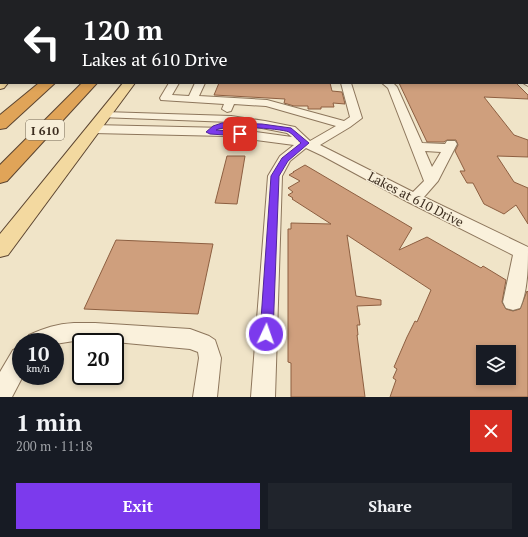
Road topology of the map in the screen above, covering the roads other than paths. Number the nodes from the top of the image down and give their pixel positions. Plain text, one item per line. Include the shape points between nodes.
1 (47, 84) edge
2 (89, 84) edge
3 (128, 84) edge
4 (173, 84) edge
5 (200, 84) edge
6 (346, 84) edge
7 (389, 84) edge
8 (193, 99) junction
9 (230, 100) junction
10 (224, 119) junction
11 (99, 122) junction
12 (0, 124) edge
13 (346, 125) junction
14 (291, 130) junction
15 (210, 132) junction
16 (308, 144) junction
17 (417, 147) junction
18 (0, 178) edge
19 (431, 181) junction
20 (413, 199) junction
21 (0, 249) edge
22 (525, 253) edge
23 (513, 302) dead end
24 (64, 334) edge
25 (12, 373) edge
26 (0, 395) edge
27 (205, 397) edge
28 (263, 397) edge

1 - 12 highway, I 610
2 - 18 highway, I 610
3 - 11 main road
4 - 8 street via 165,98
5 - 8 street
6 - 13 street via 356,118
7 - 17 street
8 - 9 street
9 - 10 street
9 - 13 street via 266,103
10 - 11 street, Lakes at 610 Drive
10 - 14 street, Lakes at 610 Drive
11 - 15 street, Lakes at 610 Drive
11 - 21 main road
13 - 16 street
14 - 15 street, Lakes at 610 Drive via 232,124 215,127
14 - 16 street, Lakes at 610 Drive
15 - 16 street, Lakes at 610 Drive
16 - 20 street, Lakes at 610 Drive
16 - 28 street via 285,159 275,176
17 - 19 street
17 - 19 street via 450,146
19 - 20 street
20 - 22 street, Lakes at 610 Drive
22 - 23 street
24 - 27 street via 95,332 200,342 207,348 210,360
25 - 26 street

